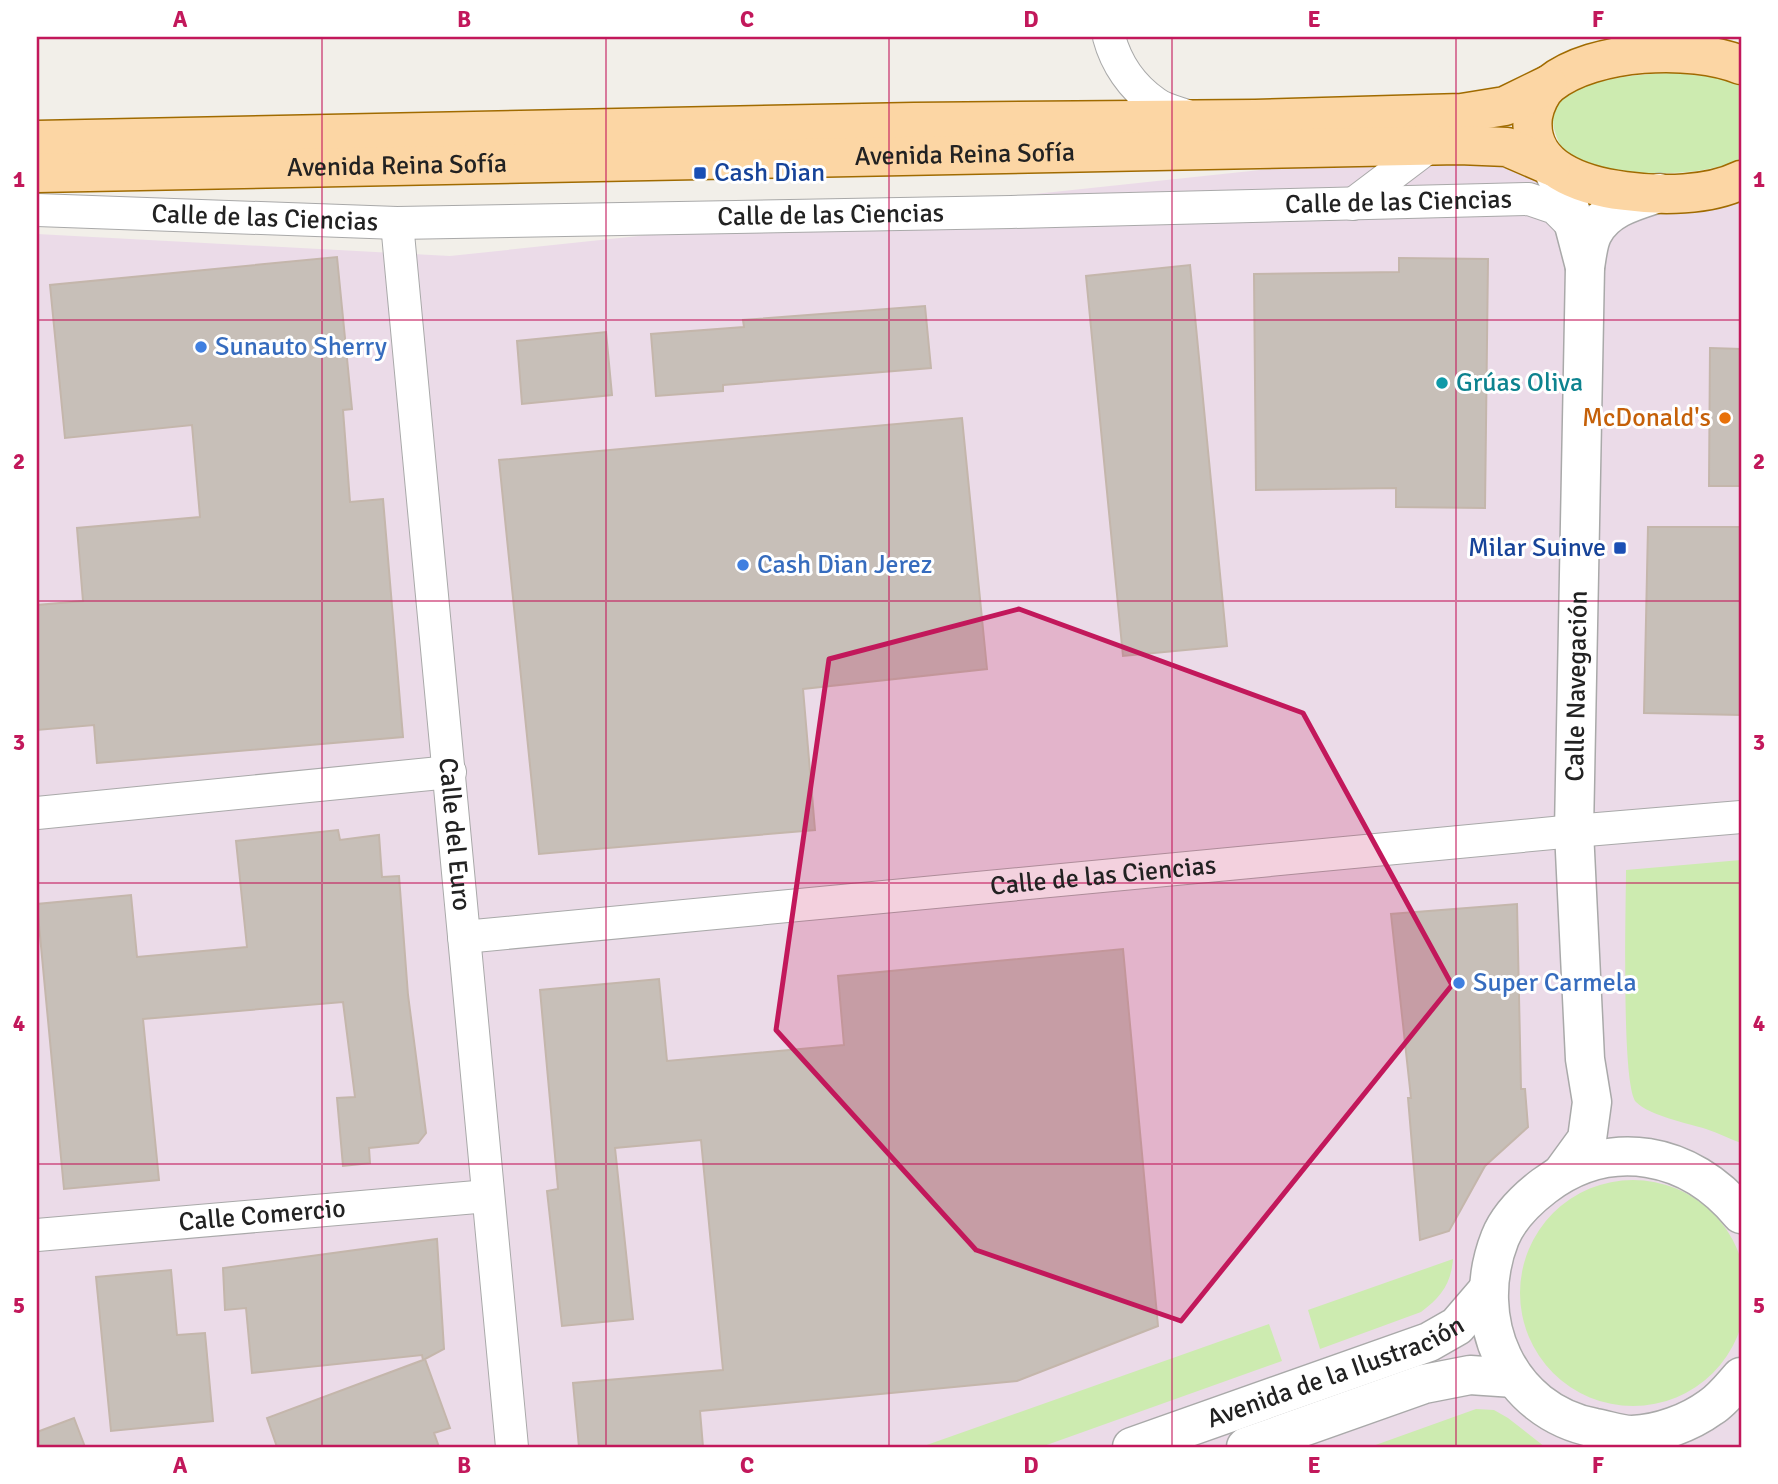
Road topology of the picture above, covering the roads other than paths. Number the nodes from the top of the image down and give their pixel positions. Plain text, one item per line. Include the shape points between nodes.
1 (1109, 37) edge
2 (1634, 37) edge
3 (1732, 55) edge
4 (1605, 61) junction
5 (1548, 85) junction
6 (1195, 119) junction
7 (37, 140) edge
8 (1431, 145) junction
9 (1551, 166) junction
10 (37, 173) edge
11 (1732, 187) edge
12 (1659, 193) junction
13 (1353, 204) junction
14 (37, 210) edge
15 (397, 223) junction
16 (1575, 228) junction
17 (1585, 267) junction
18 (450, 772) junction
19 (37, 813) edge
20 (1741, 817) edge
21 (1574, 831) junction
22 (464, 937) junction
23 (1592, 1102) junction
24 (1644, 1157) junction
25 (1563, 1172) junction
26 (1699, 1175) junction
27 (1741, 1179) edge
28 (488, 1196) junction
29 (1741, 1214) edge
30 (37, 1236) edge
31 (1487, 1291) junction
32 (1741, 1377) edge
33 (1514, 1378) junction
34 (1631, 1441) edge
35 (512, 1447) edge
36 (1132, 1447) edge
37 (1246, 1447) edge

1 - 6 street via 1114,57 1135,85 1156,105
2 - 4 street
3 - 4 main road, Avenida Reina Sofía via 1640,54
4 - 5 main road, Avenida Reina Sofía via 1572,71
5 - 6 main road, Avenida Reina Sofía via 1505,106 1462,113
5 - 9 main road via 1534,108 1532,126 1539,151
6 - 7 main road, Avenida Reina Sofía
8 - 9 main road, Avenida Reina Sofía via 1507,147
8 - 10 main road, Avenida Reina Sofía
8 - 13 street
9 - 12 main road, Avenida Reina Sofía via 1576,180 1611,189
9 - 16 street
11 - 12 main road, Avenida Reina Sofía
12 - 17 street via 1609,213 1592,234
13 - 15 street, Calle de las Ciencias
13 - 16 street, Calle de las Ciencias via 1529,199 1555,208
14 - 15 street, Calle de las Ciencias
15 - 18 street, Calle del Euro
16 - 17 street
17 - 21 street, Calle Navegación
18 - 19 street
18 - 22 street, Calle del Euro
20 - 21 street, Calle de las Ciencias
21 - 22 street, Calle de las Ciencias
21 - 23 street, Calle Navegación via 1585,1059
22 - 28 street, Calle del Euro
23 - 24 street, Calle Navegación via 1611,1134
23 - 25 street, Calle Navegación via 1587,1139
24 - 25 street via 1600,1159
24 - 26 street
25 - 31 street via 1527,1199 1501,1237
26 - 27 street
26 - 29 street
28 - 30 street, Calle Comercio
28 - 35 street, Calle del Euro
31 - 33 street via 1494,1337
31 - 36 street, Avenida de la Ilustración via 1457,1326 1429,1342
32 - 34 street via 1712,1407 1669,1429
33 - 34 street via 1532,1397 1572,1424
33 - 37 street, Avenida de la Ilustración via 1470,1375 1424,1384

